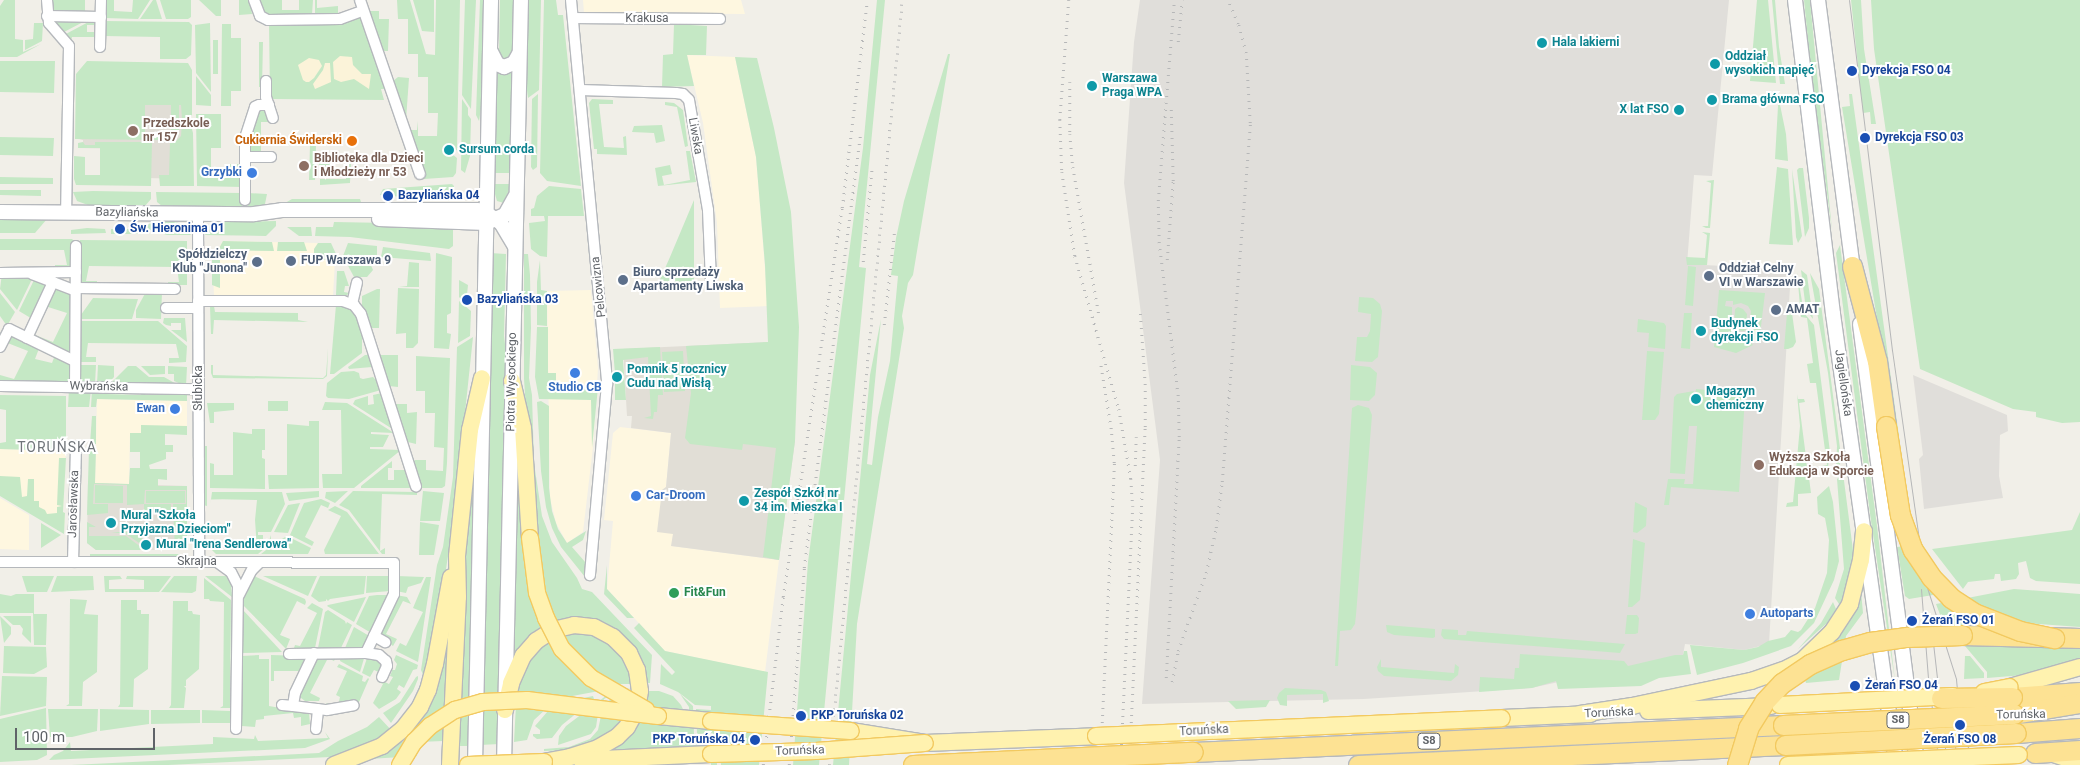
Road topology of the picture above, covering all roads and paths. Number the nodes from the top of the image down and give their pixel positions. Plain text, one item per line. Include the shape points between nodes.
1 (47, 0) edge
2 (101, 0) edge
3 (254, 0) edge
4 (491, 0) edge
5 (521, 0) edge
6 (571, 0) edge
7 (1795, 0) edge
8 (1818, 0) edge
9 (361, 5) edge
10 (47, 16) junction
11 (101, 17) junction
12 (573, 18) junction
13 (720, 19) dead end
14 (100, 47) dead end
15 (490, 49) junction
16 (519, 54) junction
17 (266, 81) dead end
18 (580, 90) junction
19 (269, 105) junction
20 (273, 118) dead end
21 (245, 157) junction
22 (271, 157) dead end
23 (420, 174) dead end
24 (517, 185) junction
25 (245, 200) dead end
26 (0, 212) edge
27 (66, 212) junction
28 (198, 214) junction
29 (490, 218) junction
30 (76, 246) dead end
31 (515, 251) junction
32 (1852, 266) junction
33 (25, 271) junction
34 (76, 272) junction
35 (0, 273) edge
36 (53, 282) junction
37 (711, 282) dead end
38 (357, 283) dead end
39 (76, 289) junction
40 (176, 289) dead end
41 (352, 304) junction
42 (198, 305) junction
43 (166, 308) dead end
44 (27, 338) junction
45 (0, 347) edge
46 (75, 361) junction
47 (482, 378) junction
48 (512, 381) junction
49 (0, 386) edge
50 (75, 387) junction
51 (199, 389) junction
52 (76, 446) dead end
53 (416, 486) dead end
54 (1864, 531) junction
55 (457, 556) junction
56 (0, 562) edge
57 (73, 562) junction
58 (199, 562) junction
59 (217, 562) junction
60 (260, 562) junction
61 (590, 575) dead end
62 (238, 597) junction
63 (374, 636) junction
64 (2054, 638) junction
65 (2080, 638) edge
66 (385, 642) dead end
67 (314, 653) junction
68 (366, 653) junction
69 (289, 654) dead end
70 (2080, 667) edge
71 (382, 677) dead end
72 (2080, 692) edge
73 (1940, 698) joint
74 (2080, 704) edge
75 (282, 705) dead end
76 (354, 705) dead end
77 (1664, 705) junction
78 (293, 706) junction
79 (2013, 708) junction
80 (318, 709) junction
81 (505, 710) junction
82 (2080, 713) edge
83 (658, 716) junction
84 (2080, 728) edge
85 (236, 729) dead end
86 (316, 729) dead end
87 (925, 743) junction
88 (2080, 750) edge
89 (2027, 754) junction
90 (544, 762) junction
91 (2080, 763) edge
92 (334, 765) edge
93 (400, 765) edge
94 (450, 765) edge
95 (468, 765) edge
96 (475, 765) edge
97 (504, 765) edge
98 (913, 765) edge
99 (1358, 765) edge
100 (1737, 765) edge
101 (1788, 765) edge
102 (1896, 765) edge
103 (1917, 765) edge

1 - 10 street
2 - 11 street
3 - 9 street via 260,16 266,20 340,19
4 - 15 main road
5 - 16 main road, Piotra Wysockiego
6 - 12 street, Pelcowizna
7 - 54 main road, Jagiellońska
8 - 32 main road, Jagiellońska
9 - 23 street
10 - 11 street
10 - 27 street via 50,25 69,46
11 - 14 street
12 - 13 street, Krakusa
12 - 18 street, Pelcowizna
15 - 16 main road via 497,64 504,67 514,63
15 - 29 main road
16 - 24 main road, Piotra Wysockiego
17 - 19 street
18 - 37 street, Liwska via 676,93 689,100 708,210
18 - 61 street, Pelcowizna via 607,384
19 - 20 street
19 - 21 street via 258,105 254,109 245,140
21 - 22 street
21 - 25 street
24 - 29 main road via 511,207
24 - 31 main road, Piotra Wysockiego
26 - 27 main road, Bazyliańska
27 - 28 main road, Bazyliańska
28 - 29 main road, Bazyliańska via 254,214 282,210 470,210
28 - 42 street, Słubicka
29 - 31 main road via 508,232
29 - 47 main road
30 - 34 street
31 - 48 main road, Piotra Wysockiego
32 - 64 highway, bridge via 1877,361 1900,515 1913,550 1931,577 1951,598 1974,613 2020,631
32 - 103 main road, Jagiellońska
33 - 34 street
33 - 35 street
33 - 36 street
34 - 39 street
36 - 39 street
36 - 44 street
38 - 41 street
39 - 40 street
39 - 46 street
41 - 42 street via 343,301
41 - 53 street via 361,314
42 - 43 street
42 - 51 street, Słubicka
44 - 45 street via 9,329
44 - 46 street
46 - 50 street
47 - 55 main road via 470,430
47 - 96 main road
48 - 81 main road, Piotra Wysockiego
48 - 83 main road, bridge via 523,428 537,593 548,623 562,649 595,682
49 - 50 street, Wybrańska
50 - 51 street, Wybrańska
51 - 58 street, Słubicka
52 - 57 street, Jarosławska
54 - 77 main road via 1861,560 1850,604 1832,632 1795,664 1751,681
54 - 102 main road, Jagiellońska
55 - 92 main road via 447,594 436,664 420,707 389,741
55 - 94 main road
56 - 57 street, Skrajna
57 - 58 street, Skrajna
58 - 59 street, Skrajna
59 - 60 street, Skrajna
59 - 62 street via 235,578
60 - 62 street via 252,570
60 - 63 street, Skrajna via 394,563 394,593
62 - 85 street
63 - 66 street
63 - 68 street
64 - 65 highway
64 - 100 highway, bridge via 1913,636 1870,642 1830,654 1792,675 1764,702 1748,728
67 - 68 street
67 - 69 street
67 - 78 street
68 - 71 street via 379,655 386,661
70 - 79 main road
72 - 79 highway
73 - 77 main road, Toruńska, bridge via 1780,705
73 - 79 highway, bridge
74 - 79 highway
75 - 78 street
76 - 80 street
77 - 87 main road, Toruńska, bridge via 1580,714
78 - 80 street
79 - 82 highway, Toruńska / S8
79 - 84 highway, Toruńska / S8
79 - 98 highway, Toruńska / S8, bridge via 1783,725
79 - 99 highway, Toruńska / S8, bridge via 1785,745
80 - 86 street
81 - 90 main road via 515,672 527,650 547,632 566,626 594,627 613,637 633,659 640,687 635,714 617,737 590,751
81 - 97 main road, Piotra Wysockiego
83 - 87 main road, bridge via 873,734
83 - 93 main road, bridge via 528,700 483,702 455,710 430,726 414,742
87 - 90 main road, Toruńska, bridge via 816,751
88 - 89 highway
89 - 91 main road via 2053,754
89 - 101 main road, bridge
90 - 95 main road, Toruńska, bridge

